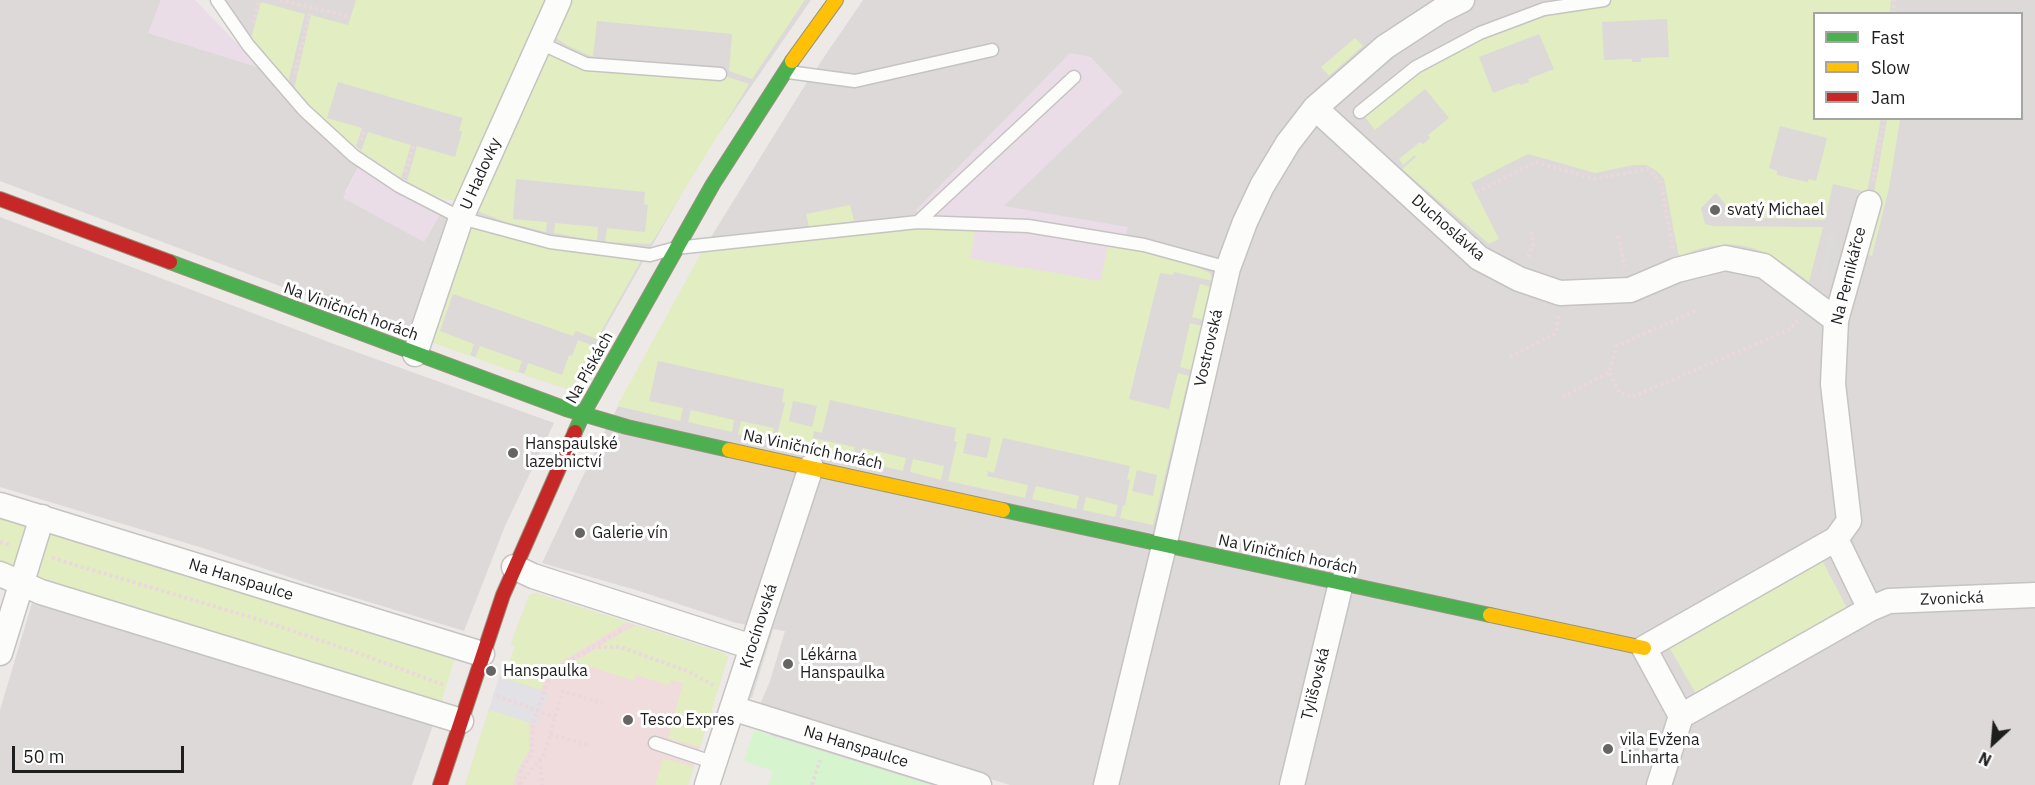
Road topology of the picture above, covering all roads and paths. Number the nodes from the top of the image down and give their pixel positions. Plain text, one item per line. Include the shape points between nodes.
1 (216, 0) edge
2 (280, 0) edge
3 (559, 0) edge
4 (836, 0) edge
5 (1462, 0) edge
6 (1604, 0) edge
7 (311, 8) junction
8 (347, 16) dead end
9 (540, 43) junction
10 (992, 50) dead end
11 (784, 72) junction
12 (720, 74) dead end
13 (1074, 77) dead end
14 (290, 94) junction
15 (1315, 108) junction
16 (1360, 112) dead end
17 (1884, 120) edge
18 (414, 145) dead end
19 (399, 186) junction
20 (1477, 192) dead end
21 (0, 199) edge
22 (1869, 203) joint
23 (461, 218) junction
24 (918, 222) junction
25 (1618, 236) dead end
26 (676, 248) junction
27 (1228, 268) junction
28 (1677, 270) junction
29 (1630, 290) junction
30 (1560, 293) junction
31 (1813, 304) junction
32 (1695, 311) dead end
33 (1836, 320) junction
34 (415, 354) junction
35 (1510, 357) dead end
36 (1609, 372) junction
37 (1563, 397) dead end
38 (584, 414) junction
39 (811, 466) junction
40 (0, 505) edge
41 (42, 517) junction
42 (1836, 539) junction
43 (0, 542) edge
44 (1164, 546) junction
45 (31, 551) junction
46 (514, 567) junction
47 (0, 574) edge
48 (1341, 583) junction
49 (22, 584) junction
50 (2035, 595) edge
51 (1870, 609) junction
52 (627, 626) dead end
53 (591, 646) junction
54 (752, 647) junction
55 (1644, 648) junction
56 (0, 653) edge
57 (482, 654) junction
58 (469, 695) junction
59 (493, 695) dead end
60 (727, 700) junction
61 (602, 703) dead end
62 (538, 711) junction
63 (1681, 716) junction
64 (555, 717) junction
65 (460, 721) junction
66 (550, 734) junction
67 (655, 743) dead end
68 (591, 746) dead end
69 (540, 760) junction
70 (711, 774) edge
71 (440, 785) edge
72 (520, 785) edge
73 (542, 785) edge
74 (979, 785) edge
75 (1106, 785) edge
76 (1292, 785) edge
77 (1659, 785) edge

1 - 14 lane
2 - 7 path
3 - 9 street, U Hadovky
4 - 11 street, Na Pískách
5 - 15 street, Vostrovská via 1385,47
6 - 16 lane via 1544,9 1480,33 1416,67
7 - 8 path
7 - 14 path
9 - 12 lane via 586,64
9 - 23 street, U Hadovky
10 - 11 lane via 855,81
11 - 26 street, Na Pískách
13 - 24 lane
14 - 19 lane via 354,156
15 - 27 street, Vostrovská via 1262,186
15 - 30 street, Duchoslávka via 1479,258 1519,279
17 - 22 path
18 - 19 path
19 - 23 lane
20 - 28 path via 1535,162 1594,178 1648,169 1661,183
21 - 34 street, Na Viničních horách
22 - 33 street, Na Pernikářce
23 - 26 lane via 550,242 650,255
23 - 34 street, U Hadovky
24 - 26 lane
24 - 27 lane via 1028,226 1144,245
25 - 29 path
26 - 38 street, Na Pískách
27 - 44 street, Vostrovská
28 - 29 street, Duchoslávka
28 - 31 street, Duchoslávka via 1725,258 1764,266
29 - 30 street, Duchoslávka
30 - 35 path via 1557,333
31 - 33 street, Duchoslávka
31 - 36 path via 1789,330 1632,397 1619,392
32 - 36 path via 1617,346
33 - 42 street, Na Pernikářce via 1833,384 1850,521
34 - 38 street, Na Viničních horách
36 - 37 path
38 - 39 street, Na Viničních horách via 627,427
38 - 46 street, Na Pískách
39 - 44 street, Na Viničních horách
39 - 54 street, Krocínovská
40 - 41 street, Na Hanspaulce
41 - 45 street
41 - 57 street, Na Hanspaulce
42 - 51 street
42 - 55 street
43 - 45 path
44 - 48 street, Na Viničních horách
44 - 75 street, Vostrovská
45 - 49 street
45 - 58 path via 260,620
46 - 54 street
46 - 57 street, Na Pískách
47 - 49 street
48 - 55 street, Na Viničních horách
48 - 76 street, Tylišovská
49 - 56 street
49 - 65 street
50 - 51 street, Zvonická via 1889,601
51 - 63 street
52 - 53 path
53 - 60 path via 620,647 687,671 716,687
53 - 62 path via 551,672
54 - 60 street, Krocínovská
55 - 63 street
57 - 58 street, Na Pískách
58 - 65 street, Na Pískách
59 - 62 path
60 - 70 street, Krocínovská
60 - 74 street, Na Hanspaulce
61 - 64 path via 564,691
62 - 64 path
62 - 72 path via 533,724 532,753 521,770
63 - 77 street
64 - 66 path
65 - 71 street, Na Pískách
66 - 68 path
66 - 69 path
67 - 70 lane
69 - 72 path
69 - 73 path

